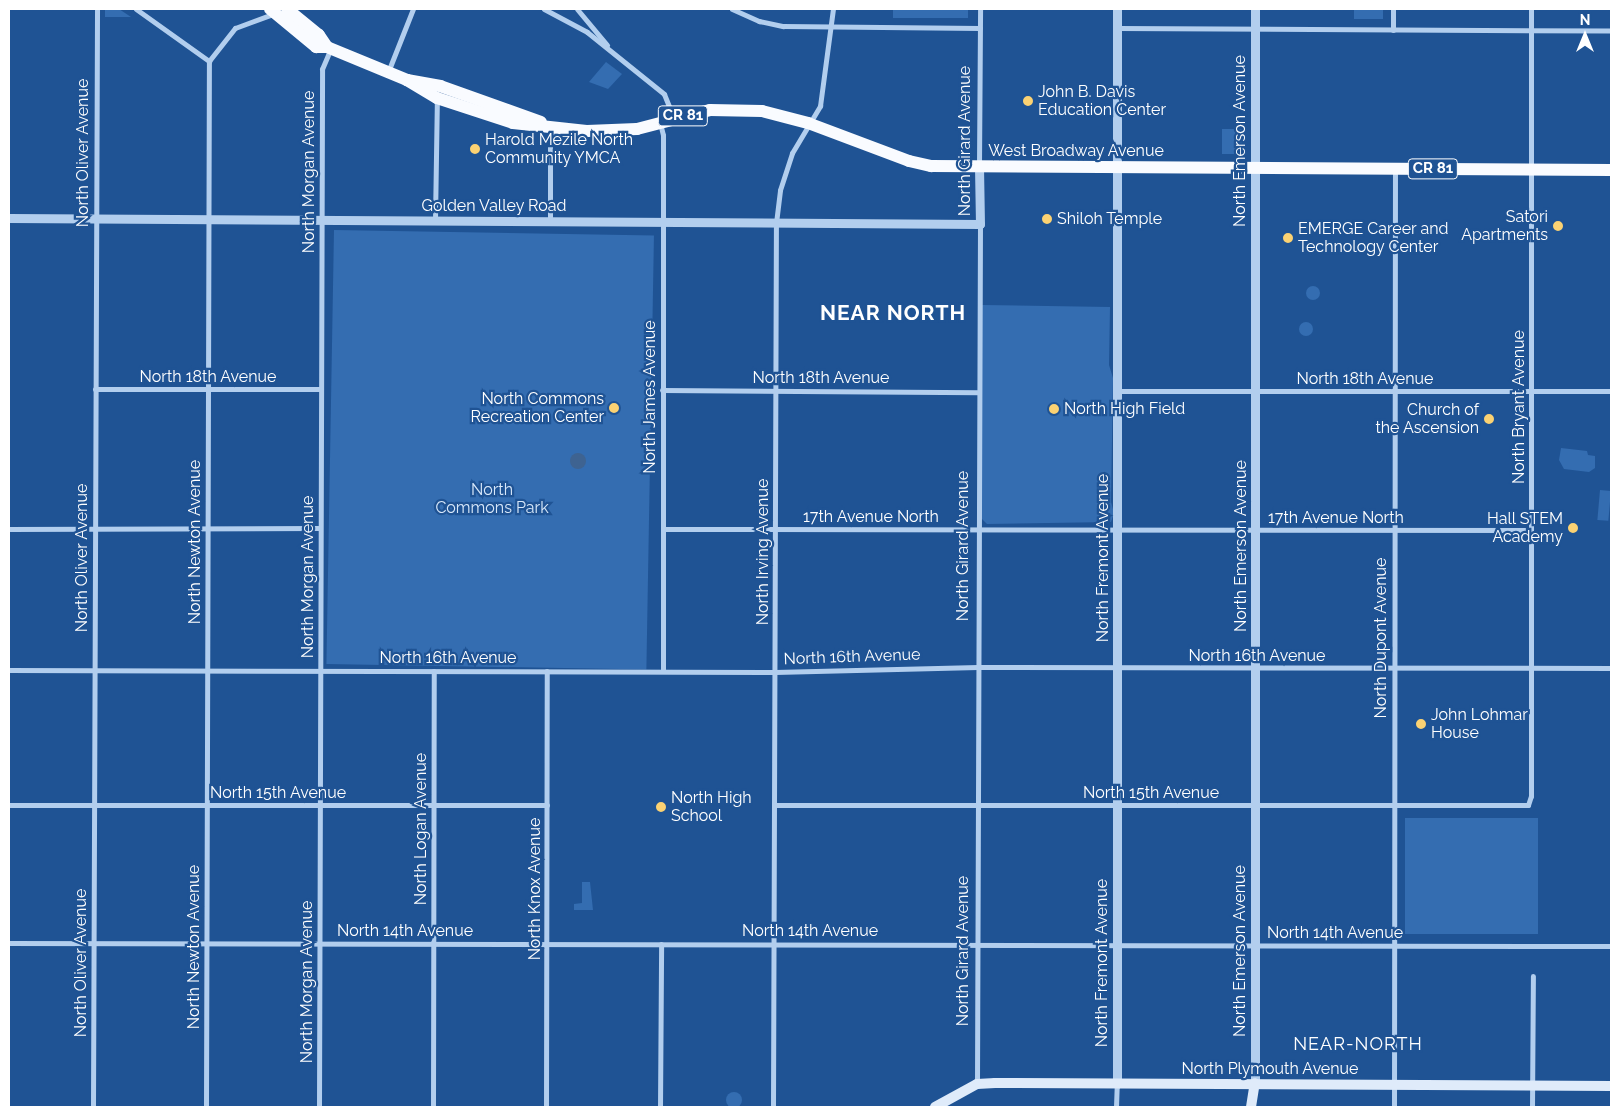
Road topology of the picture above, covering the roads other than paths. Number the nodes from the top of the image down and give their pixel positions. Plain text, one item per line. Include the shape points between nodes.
1 (97, 9) edge
2 (136, 9) edge
3 (287, 9) edge
4 (413, 9) edge
5 (544, 9) edge
6 (577, 9) edge
7 (732, 9) edge
8 (833, 9) edge
9 (980, 9) edge
10 (1117, 9) edge
11 (1255, 9) edge
12 (1393, 9) edge
13 (1531, 9) edge
14 (272, 11) edge
15 (830, 27) junction
16 (980, 28) junction
17 (1117, 28) junction
18 (1255, 29) junction
19 (1393, 30) junction
20 (1531, 30) junction
21 (1611, 31) edge
22 (329, 49) junction
23 (614, 53) junction
24 (208, 61) junction
25 (388, 73) junction
26 (408, 80) junction
27 (437, 98) junction
28 (674, 119) junction
29 (660, 123) junction
30 (808, 123) junction
31 (553, 126) junction
32 (979, 168) junction
33 (1119, 168) junction
34 (1255, 168) junction
35 (1395, 169) junction
36 (1532, 170) junction
37 (1611, 170) edge
38 (9, 218) edge
39 (95, 218) junction
40 (208, 219) junction
41 (322, 220) junction
42 (435, 220) junction
43 (550, 221) junction
44 (663, 222) junction
45 (776, 223) junction
46 (980, 224) junction
47 (95, 389) junction
48 (208, 389) junction
49 (321, 389) junction
50 (662, 390) junction
51 (775, 390) junction
52 (1119, 391) junction
53 (1257, 391) junction
54 (1394, 391) junction
55 (1532, 391) junction
56 (1611, 391) edge
57 (979, 392) junction
58 (208, 527) junction
59 (94, 528) junction
60 (320, 528) junction
61 (9, 529) edge
62 (662, 529) junction
63 (776, 530) junction
64 (978, 530) junction
65 (1116, 530) junction
66 (1394, 530) junction
67 (1530, 530) junction
68 (1256, 531) junction
69 (978, 667) junction
70 (1115, 668) junction
71 (1256, 668) junction
72 (1394, 668) junction
73 (1530, 668) junction
74 (1611, 668) edge
75 (94, 669) junction
76 (207, 669) junction
77 (9, 670) edge
78 (320, 670) junction
79 (434, 671) junction
80 (547, 671) junction
81 (663, 671) junction
82 (774, 672) junction
83 (207, 805) junction
84 (320, 805) junction
85 (433, 805) junction
86 (547, 805) junction
87 (774, 805) junction
88 (978, 805) junction
89 (1528, 805) joint
90 (9, 806) edge
91 (93, 806) junction
92 (1117, 806) junction
93 (1255, 806) junction
94 (1394, 806) junction
95 (9, 943) edge
96 (320, 943) junction
97 (93, 944) junction
98 (206, 944) junction
99 (433, 944) junction
100 (547, 944) junction
101 (660, 944) junction
102 (776, 944) junction
103 (978, 944) junction
104 (1117, 945) junction
105 (1255, 946) junction
106 (1394, 946) junction
107 (1611, 946) edge
108 (1533, 976) dead end
109 (1254, 1083) junction
110 (977, 1084) junction
111 (1117, 1084) junction
112 (1394, 1085) junction
113 (1531, 1085) junction
114 (1611, 1086) edge
115 (93, 1107) edge
116 (206, 1107) edge
117 (319, 1107) edge
118 (433, 1107) edge
119 (546, 1107) edge
120 (660, 1107) edge
121 (773, 1107) edge
122 (935, 1107) edge
123 (1116, 1107) edge
124 (1251, 1107) edge
125 (1394, 1107) edge
126 (1532, 1107) edge

1 - 39 street, North Oliver Avenue
2 - 24 street
3 - 22 main road via 319,35
4 - 25 street
5 - 23 street via 587,32
6 - 23 street
7 - 15 street via 773,24
8 - 15 street, North Irving Avenue
9 - 16 street, North Girard Avenue
10 - 17 street, North Fremont Avenue
11 - 18 street, North Emerson Avenue
12 - 19 street
13 - 20 street, North Bryant Avenue
14 - 22 main road, West Broadway Avenue / CR 81 via 316,47
14 - 24 street via 236,28
15 - 16 street
15 - 30 street, North Irving Avenue via 820,106
16 - 32 street, North Girard Avenue
17 - 18 street
17 - 33 street, North Fremont Avenue
18 - 19 street
18 - 34 street, North Emerson Avenue
19 - 20 street
20 - 21 street
20 - 36 street, North Bryant Avenue
22 - 25 main road, West Broadway Avenue / CR 81
22 - 41 street, North Morgan Avenue via 322,69
23 - 28 street via 664,94
24 - 40 street, North Newton Avenue
25 - 26 main road, West Broadway Avenue / CR 81
26 - 27 main road, West Broadway Avenue / CR 81
26 - 31 main road, West Broadway Avenue / CR 81 via 440,86
27 - 31 main road, West Broadway Avenue / CR 81 via 513,123
27 - 42 street
28 - 29 main road, West Broadway Avenue / CR 81
28 - 30 main road, West Broadway Avenue / CR 81 via 710,110 746,109
29 - 31 main road, West Broadway Avenue / CR 81 via 612,131
29 - 44 street, North James Avenue via 663,135
30 - 32 main road, West Broadway Avenue / CR 81 via 918,164
30 - 45 street, North Irving Avenue via 785,172
31 - 43 street
32 - 33 main road, West Broadway Avenue / CR 81
32 - 46 street, North Girard Avenue
33 - 34 main road, West Broadway Avenue / CR 81
33 - 52 street, North Fremont Avenue
34 - 35 main road, West Broadway Avenue / CR 81
34 - 53 street, North Emerson Avenue
35 - 36 main road, West Broadway Avenue / CR 81
35 - 54 street, North Dupont Avenue
36 - 37 main road, West Broadway Avenue / CR 81
36 - 55 street, North Bryant Avenue
38 - 39 street, Golden Valley Road
39 - 40 street, Golden Valley Road
39 - 47 street, North Oliver Avenue
40 - 41 street, Golden Valley Road
40 - 48 street, North Newton Avenue
41 - 42 street, Golden Valley Road
41 - 49 street, North Morgan Avenue
42 - 43 street, Golden Valley Road
43 - 44 street, Golden Valley Road
44 - 45 street, Golden Valley Road
44 - 50 street, North James Avenue
45 - 46 street, Golden Valley Road
45 - 51 street, North Irving Avenue
46 - 57 street, North Girard Avenue
47 - 48 street, North 18th Avenue
47 - 59 street, North Oliver Avenue
48 - 49 street, North 18th Avenue
48 - 58 street, North Newton Avenue
49 - 60 street, North Morgan Avenue
50 - 51 street, North 18th Avenue
50 - 62 street, North James Avenue
51 - 57 street, North 18th Avenue
51 - 63 street, North Irving Avenue
52 - 53 street, North 18th Avenue
52 - 65 street, North Fremont Avenue
53 - 54 street, North 18th Avenue
53 - 68 street, North Emerson Avenue
54 - 55 street, North 18th Avenue
54 - 66 street, North Dupont Avenue
55 - 56 street, North 18th Avenue
55 - 67 street, North Bryant Avenue
57 - 64 street, North Girard Avenue
58 - 59 street
58 - 60 street
58 - 76 street, North Newton Avenue
59 - 61 street
59 - 75 street, North Oliver Avenue
60 - 78 street, North Morgan Avenue
62 - 63 street, 17th Avenue North
62 - 81 street, North James Avenue
63 - 64 street, 17th Avenue North
63 - 82 street, North Irving Avenue
64 - 65 street, 17th Avenue North
64 - 69 street, North Girard Avenue
65 - 68 street, 17th Avenue North
65 - 70 street, North Fremont Avenue
66 - 67 street, 17th Avenue North
66 - 68 street, 17th Avenue North
66 - 72 street, North Dupont Avenue
67 - 73 street, North Bryant Avenue
68 - 71 street, North Emerson Avenue
69 - 70 street, North 16th Avenue
69 - 82 street, North 16th Avenue
69 - 88 street, North Girard Avenue
70 - 71 street, North 16th Avenue
70 - 92 street, North Fremont Avenue
71 - 72 street, North 16th Avenue
71 - 93 street, North Emerson Avenue
72 - 73 street, North 16th Avenue
72 - 94 street, North Dupont Avenue
73 - 74 street, North 16th Avenue
73 - 89 street, North Bryant Avenue via 1531,796
75 - 76 street, North 16th Avenue
75 - 77 street, North 16th Avenue
75 - 91 street, North Oliver Avenue
76 - 78 street, North 16th Avenue
76 - 83 street, North Newton Avenue
78 - 79 street, North 16th Avenue
78 - 84 street, North Morgan Avenue
79 - 80 street, North 16th Avenue
79 - 85 street, North Logan Avenue
80 - 81 street, North 16th Avenue
80 - 86 street, North Knox Avenue
81 - 82 street, North 16th Avenue
82 - 87 street, North Irving Avenue
83 - 84 street, North 15th Avenue
83 - 91 street, North 15th Avenue
83 - 98 street, North Newton Avenue
84 - 85 street, North 15th Avenue
84 - 96 street, North Morgan Avenue
85 - 86 street, North 15th Avenue
85 - 99 street, North Logan Avenue
86 - 100 street, North Knox Avenue
87 - 88 street, North 15th Avenue
87 - 102 street, North Irving Avenue
88 - 92 street, North 15th Avenue
88 - 103 street, North Girard Avenue
89 - 94 street, North 15th Avenue
90 - 91 street, North 15th Avenue
91 - 97 street, North Oliver Avenue
92 - 93 street, North 15th Avenue
92 - 104 street, North Fremont Avenue
93 - 94 street, North 15th Avenue
93 - 105 street, North Emerson Avenue
94 - 106 street, North Dupont Avenue
95 - 97 street, North 14th Avenue
96 - 98 street, North 14th Avenue
96 - 99 street, North 14th Avenue
96 - 117 street, North Morgan Avenue
97 - 98 street, North 14th Avenue
97 - 115 street, North Oliver Avenue
98 - 116 street, North Newton Avenue
99 - 100 street, North 14th Avenue
99 - 118 street, North Logan Avenue
100 - 101 street, North 14th Avenue
100 - 119 street, North Knox Avenue
101 - 102 street, North 14th Avenue
101 - 120 street
102 - 103 street, North 14th Avenue
102 - 121 street, North Irving Avenue
103 - 104 street, North 14th Avenue
103 - 110 street, North Girard Avenue
104 - 105 street, North 14th Avenue
104 - 111 street, North Fremont Avenue
105 - 106 street, North 14th Avenue
105 - 109 street, North Emerson Avenue
106 - 107 street, North 14th Avenue
106 - 112 street, North Dupont Avenue
108 - 113 street
109 - 111 main road, North Plymouth Avenue
109 - 112 main road, North Plymouth Avenue
109 - 124 main road
110 - 111 main road, North Plymouth Avenue
110 - 122 main road, North Plymouth Avenue
111 - 123 street, North Fremont Avenue
112 - 113 main road, North Plymouth Avenue
112 - 125 street, North Dupont Avenue
113 - 114 main road, North Plymouth Avenue
113 - 126 street

